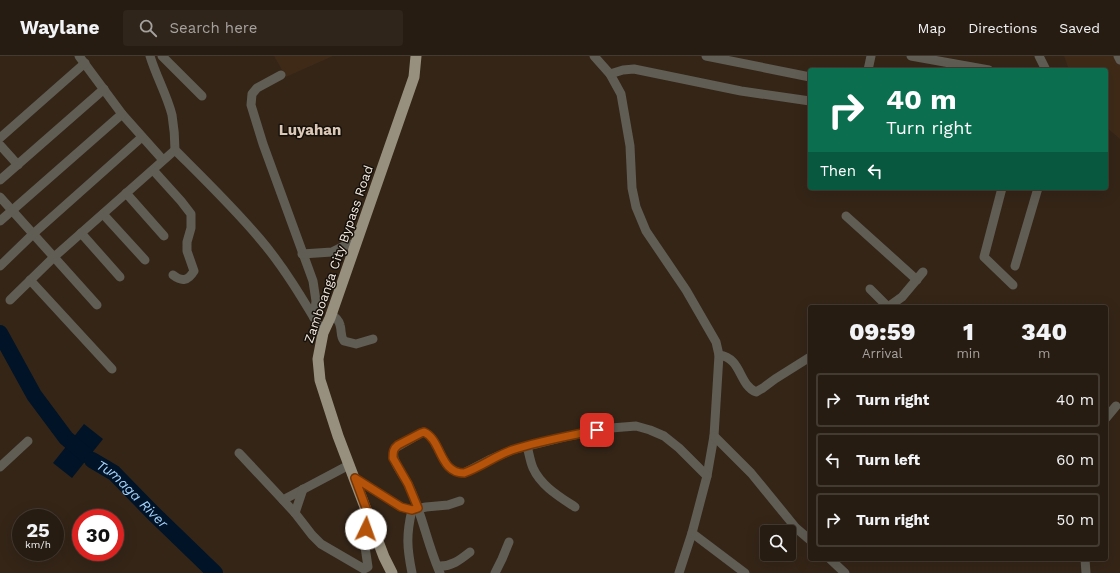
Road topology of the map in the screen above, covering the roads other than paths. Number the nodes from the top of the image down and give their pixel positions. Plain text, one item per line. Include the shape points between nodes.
1 (150, 56) edge
2 (162, 56) edge
3 (416, 56) edge
4 (594, 56) edge
5 (871, 56) edge
6 (911, 56) edge
7 (1039, 56) edge
8 (1118, 56) edge
9 (711, 57) edge
10 (82, 60) edge
11 (1120, 60) edge
12 (868, 68) edge
13 (978, 68) edge
14 (1045, 68) edge
15 (610, 74) junction
16 (281, 75) dead end
17 (808, 77) edge
18 (104, 89) junction
19 (202, 96) dead end
20 (808, 101) edge
21 (122, 114) junction
22 (142, 137) junction
23 (0, 138) edge
24 (0, 145) edge
25 (175, 150) junction
26 (163, 160) junction
27 (18, 165) junction
28 (152, 170) junction
29 (0, 180) edge
30 (1001, 190) edge
31 (1037, 190) edge
32 (126, 193) junction
33 (0, 197) edge
34 (12, 210) junction
35 (103, 214) junction
36 (846, 216) dead end
37 (0, 221) edge
38 (81, 233) junction
39 (33, 234) junction
40 (164, 236) dead end
41 (356, 243) junction
42 (302, 254) junction
43 (54, 257) junction
44 (145, 260) dead end
45 (0, 266) edge
46 (1015, 266) dead end
47 (923, 272) dead end
48 (173, 275) dead end
49 (120, 277) dead end
50 (30, 280) junction
51 (917, 280) junction
52 (1013, 285) dead end
53 (870, 289) dead end
54 (10, 300) dead end
55 (97, 305) dead end
56 (886, 305) edge
57 (891, 305) edge
58 (331, 314) junction
59 (314, 318) junction
60 (323, 333) junction
61 (373, 339) dead end
62 (720, 355) junction
63 (808, 358) edge
64 (112, 369) dead end
65 (1116, 406) dead end
66 (1108, 416) edge
67 (714, 436) junction
68 (28, 441) dead end
69 (527, 446) junction
70 (239, 453) dead end
71 (350, 465) junction
72 (0, 467) edge
73 (707, 476) junction
74 (355, 478) junction
75 (303, 489) junction
76 (283, 500) junction
77 (460, 501) dead end
78 (575, 507) dead end
79 (415, 509) junction
80 (295, 513) junction
81 (369, 516) junction
82 (692, 532) junction
83 (808, 538) edge
84 (509, 542) dead end
85 (470, 552) dead end
86 (832, 561) edge
87 (1085, 561) edge
88 (439, 570) edge
89 (392, 573) edge
90 (412, 573) edge
91 (495, 573) edge
92 (679, 573) edge
93 (744, 573) edge
94 (845, 573) edge
95 (1086, 573) edge

1 - 25 street via 172,115
2 - 19 street
3 - 41 main road, Zamboanga City Bypass Road via 414,77
4 - 15 street
5 - 12 street
6 - 13 street
7 - 14 street
8 - 11 street
9 - 17 street
10 - 18 street
10 - 23 street
15 - 20 street via 634,69 741,91
15 - 62 street via 621,94 630,146 632,188 636,207 646,231 686,290 716,342
16 - 42 street via 257,88 252,94 251,105
18 - 21 street
18 - 27 street
21 - 22 street
21 - 34 street
22 - 26 street
22 - 39 street
24 - 27 street
25 - 26 street
25 - 59 street via 260,239
26 - 28 street
27 - 29 street
28 - 32 street
28 - 48 street via 191,214 187,251 194,271 186,280
30 - 52 street via 984,257
31 - 46 street
32 - 35 street
32 - 40 street
33 - 34 street
34 - 37 street
34 - 39 street
35 - 38 street
35 - 44 street
36 - 51 street
38 - 43 street
38 - 49 street
39 - 43 street
39 - 45 street
41 - 42 street via 332,252
41 - 58 main road, Zamboanga City Bypass Road
42 - 59 street via 313,282 316,302
43 - 50 street
43 - 55 street
47 - 51 street
50 - 54 street
50 - 64 street
51 - 57 street
53 - 56 street
58 - 60 main road, Zamboanga City Bypass Road
58 - 61 street via 340,324 344,342 356,344
59 - 60 street
60 - 71 main road, Zamboanga City Bypass Road via 318,359 320,380
62 - 63 street via 732,360 756,392
62 - 67 street
65 - 66 street
67 - 73 street
67 - 83 street via 751,473 796,528
68 - 72 street
69 - 73 street via 611,428 636,426 664,436
69 - 78 street via 534,469 542,481
69 - 79 street via 512,450 464,473 453,471 446,464 426,433 398,445 393,458 408,484
70 - 76 street
71 - 74 main road, Zamboanga City Bypass Road
71 - 75 street
73 - 82 street
74 - 79 street via 401,507
74 - 81 main road, Zamboanga City Bypass Road
75 - 76 street
75 - 80 street
76 - 80 street
77 - 79 street
79 - 88 street
79 - 90 street via 407,528
80 - 81 street via 321,544 364,569 368,567 364,540
81 - 89 main road, Zamboanga City Bypass Road
82 - 92 street
82 - 93 street
84 - 91 street
85 - 88 street
86 - 94 street
87 - 95 street

